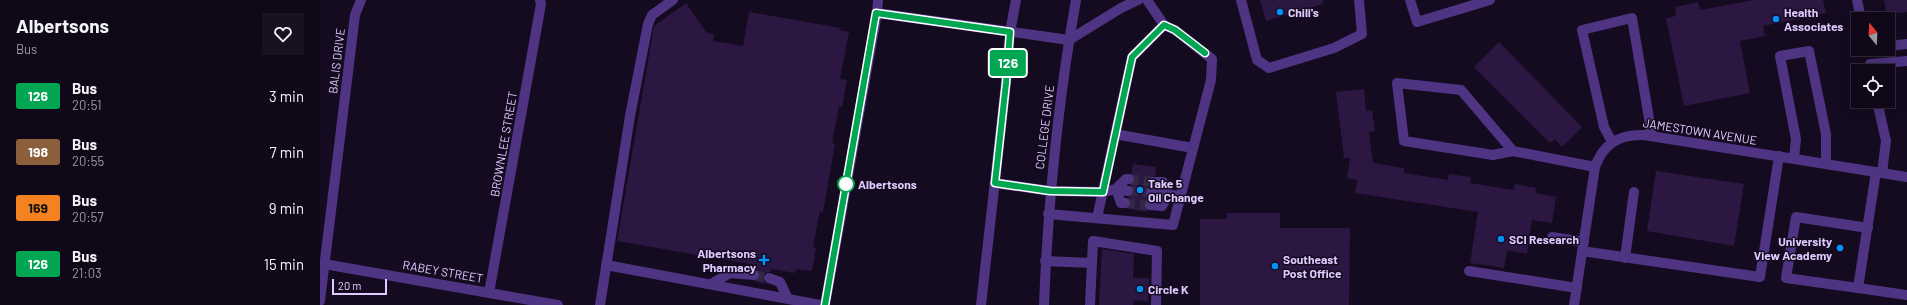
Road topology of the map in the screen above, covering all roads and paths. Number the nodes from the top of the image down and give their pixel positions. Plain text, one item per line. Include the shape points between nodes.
1 (361, 0) edge
2 (540, 0) edge
3 (672, 0) edge
4 (878, 0) edge
5 (1016, 0) edge
6 (1076, 0) edge
7 (1138, 0) edge
8 (1147, 0) edge
9 (1241, 0) edge
10 (1359, 0) edge
11 (1410, 0) edge
12 (1490, 0) edge
13 (1857, 0) edge
14 (1860, 12) edge
15 (876, 13) junction
16 (1164, 25) junction
17 (1010, 32) junction
18 (1069, 40) junction
19 (1907, 44) edge
20 (1895, 45) edge
21 (1907, 61) edge
22 (1870, 64) edge
23 (1879, 108) edge
24 (1115, 134) junction
25 (1652, 136) junction
26 (1612, 142) junction
27 (1193, 148) junction
28 (1514, 151) junction
29 (1779, 156) junction
30 (1794, 158) junction
31 (1826, 164) junction
32 (1595, 167) junction
33 (1879, 172) junction
34 (1907, 177) edge
35 (1129, 179) tunnel mouth
36 (1153, 182) tunnel mouth
37 (995, 183) junction
38 (1116, 189) junction
39 (1050, 191) junction
40 (1128, 191) tunnel mouth
41 (1103, 192) junction
42 (1634, 192) dead end
43 (1152, 193) tunnel mouth
44 (1168, 195) junction
45 (1181, 196) junction
46 (1125, 203) dead end
47 (1150, 205) tunnel mouth
48 (1048, 214) junction
49 (1097, 218) junction
50 (1868, 228) junction
51 (1552, 237) dead end
52 (1583, 246) junction
53 (1625, 258) junction
54 (1045, 261) junction
55 (324, 264) junction
56 (1092, 264) junction
57 (606, 265) junction
58 (1470, 271) dead end
59 (754, 275) tunnel mouth
60 (769, 278) tunnel mouth
61 (711, 284) junction
62 (1577, 288) junction
63 (1858, 288) junction
64 (489, 293) junction
65 (1907, 295) edge
66 (788, 299) junction
67 (320, 301) edge
68 (558, 305) edge
69 (600, 305) edge
70 (820, 305) edge
71 (825, 305) edge
72 (981, 305) edge
73 (1044, 305) edge
74 (1090, 305) edge
75 (1156, 305) edge
76 (1574, 305) edge

1 - 55 street, BALIS DRIVE via 355,15
2 - 64 street, BROWNLEE STREET
3 - 57 street via 652,15 648,24
4 - 15 street
5 - 17 street
6 - 18 street, COLLEGE DRIVE
7 - 18 street via 1120,8
8 - 16 street
9 - 10 street via 1257,60 1269,68 1334,48 1362,34
11 - 12 street via 1417,22
13 - 14 street
15 - 17 street
15 - 71 street
16 - 24 street via 1132,57
16 - 27 street via 1175,30 1212,59 1212,80
17 - 18 street
17 - 37 street
18 - 39 street, COLLEGE DRIVE
19 - 20 street
21 - 22 street
23 - 33 street via 1886,141
24 - 27 street
24 - 41 street
25 - 26 street, JAMESTOWN AVENUE via 1626,136
25 - 26 street via 1632,18 1582,30 1604,127
25 - 29 street, JAMESTOWN AVENUE
26 - 32 street via 1601,153
27 - 45 street
28 - 28 street via 1493,156 1404,141 1397,82 1461,90
28 - 32 street
29 - 30 street, JAMESTOWN AVENUE
29 - 53 street via 1760,277
30 - 31 street, JAMESTOWN AVENUE
30 - 31 street via 1796,139 1780,56 1808,51 1826,134
31 - 33 street, JAMESTOWN AVENUE
32 - 52 street
33 - 34 street, JAMESTOWN AVENUE
33 - 50 street
35 - 38 street
36 - 44 street via 1163,182
37 - 39 street
37 - 72 street
38 - 40 street
38 - 41 street
38 - 46 street via 1120,203
39 - 41 street
39 - 48 street, COLLEGE DRIVE
41 - 49 street
42 - 53 street
43 - 44 street
44 - 45 street
44 - 47 street via 1162,206
45 - 49 street via 1173,225
48 - 49 street
48 - 54 street, COLLEGE DRIVE
50 - 63 street
50 - 63 street via 1796,217 1786,278
51 - 52 street
52 - 53 street
52 - 62 street
54 - 56 street
54 - 73 street, COLLEGE DRIVE
55 - 64 street, RABEY STREET
55 - 67 street, BALIS DRIVE
56 - 74 street
56 - 75 street via 1093,241 1157,251
57 - 61 street
57 - 69 street
58 - 62 street
59 - 61 street via 730,273
60 - 66 street via 780,282
61 - 66 street
62 - 76 street
63 - 65 street
64 - 68 street, RABEY STREET
66 - 70 street

